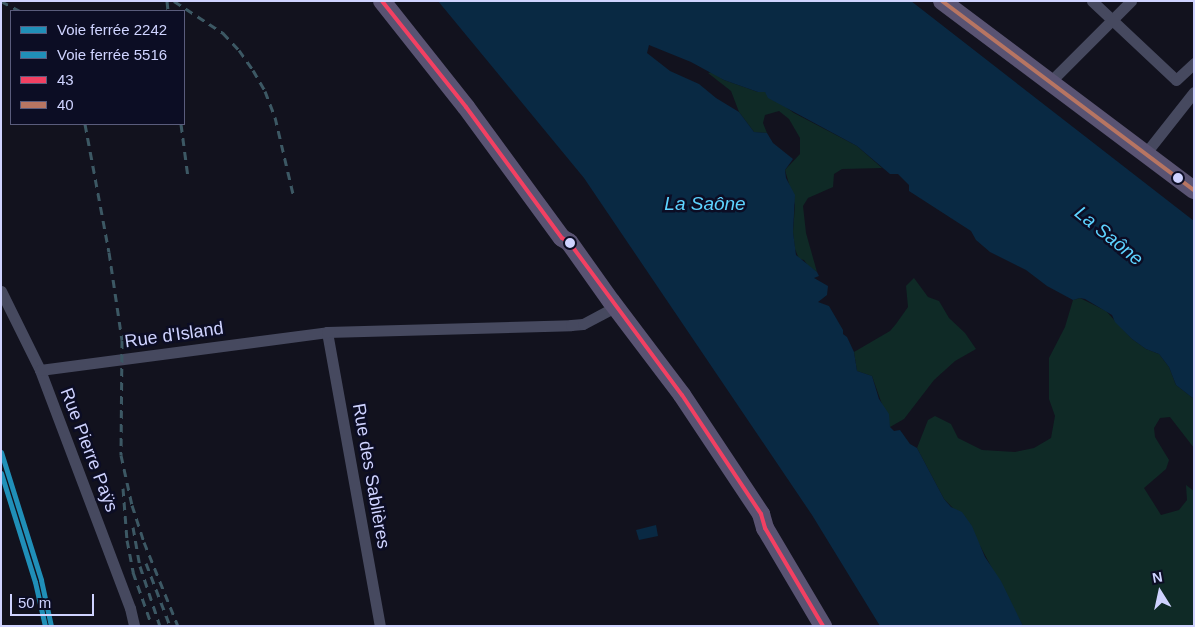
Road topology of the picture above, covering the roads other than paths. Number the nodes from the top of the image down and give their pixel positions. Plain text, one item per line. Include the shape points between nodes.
1 (382, 1) edge
2 (942, 1) edge
3 (1092, 1) edge
4 (1131, 1) edge
5 (1111, 21) junction
6 (1194, 63) edge
7 (1049, 83) junction
8 (1194, 92) edge
9 (1145, 154) junction
10 (1194, 190) edge
11 (1, 291) edge
12 (612, 309) junction
13 (327, 332) junction
14 (40, 370) junction
15 (134, 626) edge
16 (380, 626) edge
17 (823, 626) edge

1 - 12 main road via 466,107 562,238 563,246
2 - 7 main road
3 - 5 street
4 - 5 street
5 - 6 street via 1176,80
5 - 7 street
7 - 9 main road
8 - 9 street
9 - 10 main road
11 - 14 street, Rue Pierre Paÿs
12 - 13 street, Rue d'Island via 584,324
12 - 17 main road via 705,427 761,514 765,528
13 - 14 street, Rue d'Island
13 - 16 street, Rue des Sablières
14 - 15 street, Rue Pierre Paÿs

